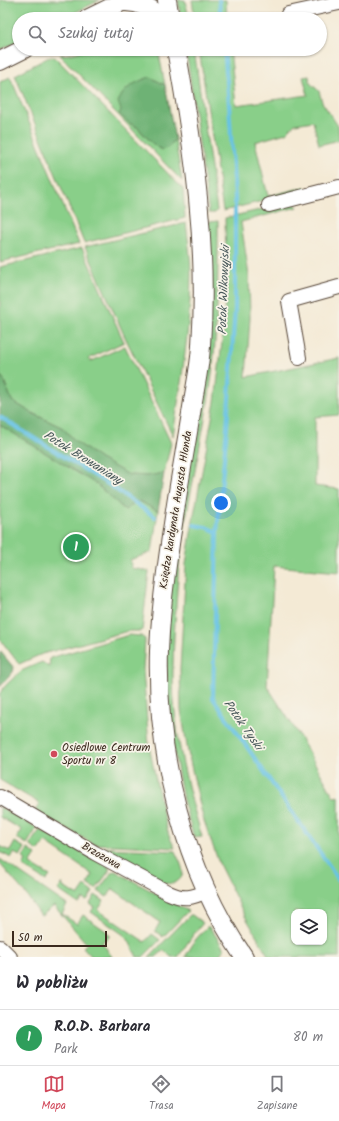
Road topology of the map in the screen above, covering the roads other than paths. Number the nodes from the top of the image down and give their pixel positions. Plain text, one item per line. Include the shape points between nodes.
1 (167, 0) edge
2 (124, 1) edge
3 (339, 3) edge
4 (101, 12) edge
5 (155, 12) edge
6 (169, 12) edge
7 (297, 12) edge
8 (12, 55) edge
9 (177, 56) edge
10 (0, 61) edge
11 (339, 188) edge
12 (269, 205) dead end
13 (339, 287) edge
14 (299, 358) dead end
15 (0, 797) edge
16 (207, 891) junction
17 (0, 947) edge
18 (10, 957) edge
19 (244, 957) edge

1 - 6 street
2 - 4 street
2 - 5 street via 137,3
3 - 7 street
8 - 10 street
9 - 16 street, Księdza kardynała Augusta Hlonda via 196,173 203,256 203,318 199,366 165,585 159,652 160,708 177,807 188,846
11 - 12 street
13 - 14 street via 289,301
15 - 16 street, Brzozowa via 175,896 189,898
16 - 19 street, Księdza kardynała Augusta Hlonda via 219,917
17 - 18 street

